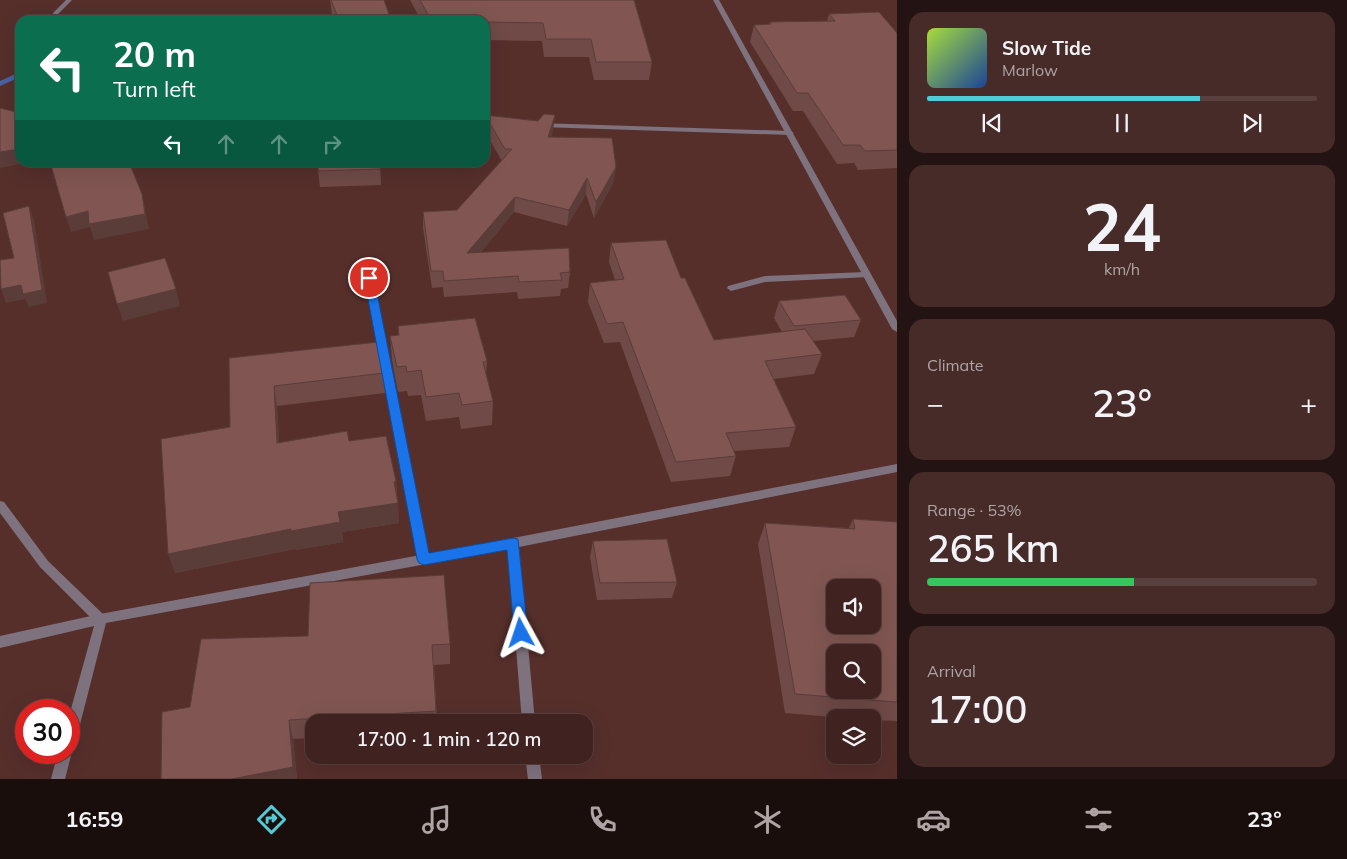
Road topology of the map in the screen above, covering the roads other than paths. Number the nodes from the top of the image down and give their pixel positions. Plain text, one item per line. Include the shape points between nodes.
1 (69, 0) edge
2 (716, 0) edge
3 (55, 14) dead end
4 (532, 124) edge
5 (790, 133) junction
6 (866, 275) junction
7 (369, 278) dead end
8 (731, 288) dead end
9 (897, 328) edge
10 (897, 468) edge
11 (0, 505) edge
12 (513, 543) junction
13 (424, 559) junction
14 (100, 619) junction
15 (0, 642) edge
16 (80, 700) edge
17 (529, 714) edge
18 (62, 764) edge
19 (533, 764) edge
20 (58, 779) edge
21 (535, 779) edge

1 - 3 street
2 - 5 street
4 - 5 street
5 - 6 street
6 - 8 street via 765,279
6 - 9 street
7 - 13 street
10 - 12 street
11 - 14 street via 44,564
12 - 13 street
12 - 17 street
13 - 14 street
14 - 15 street
14 - 16 street
18 - 20 street
19 - 21 street

